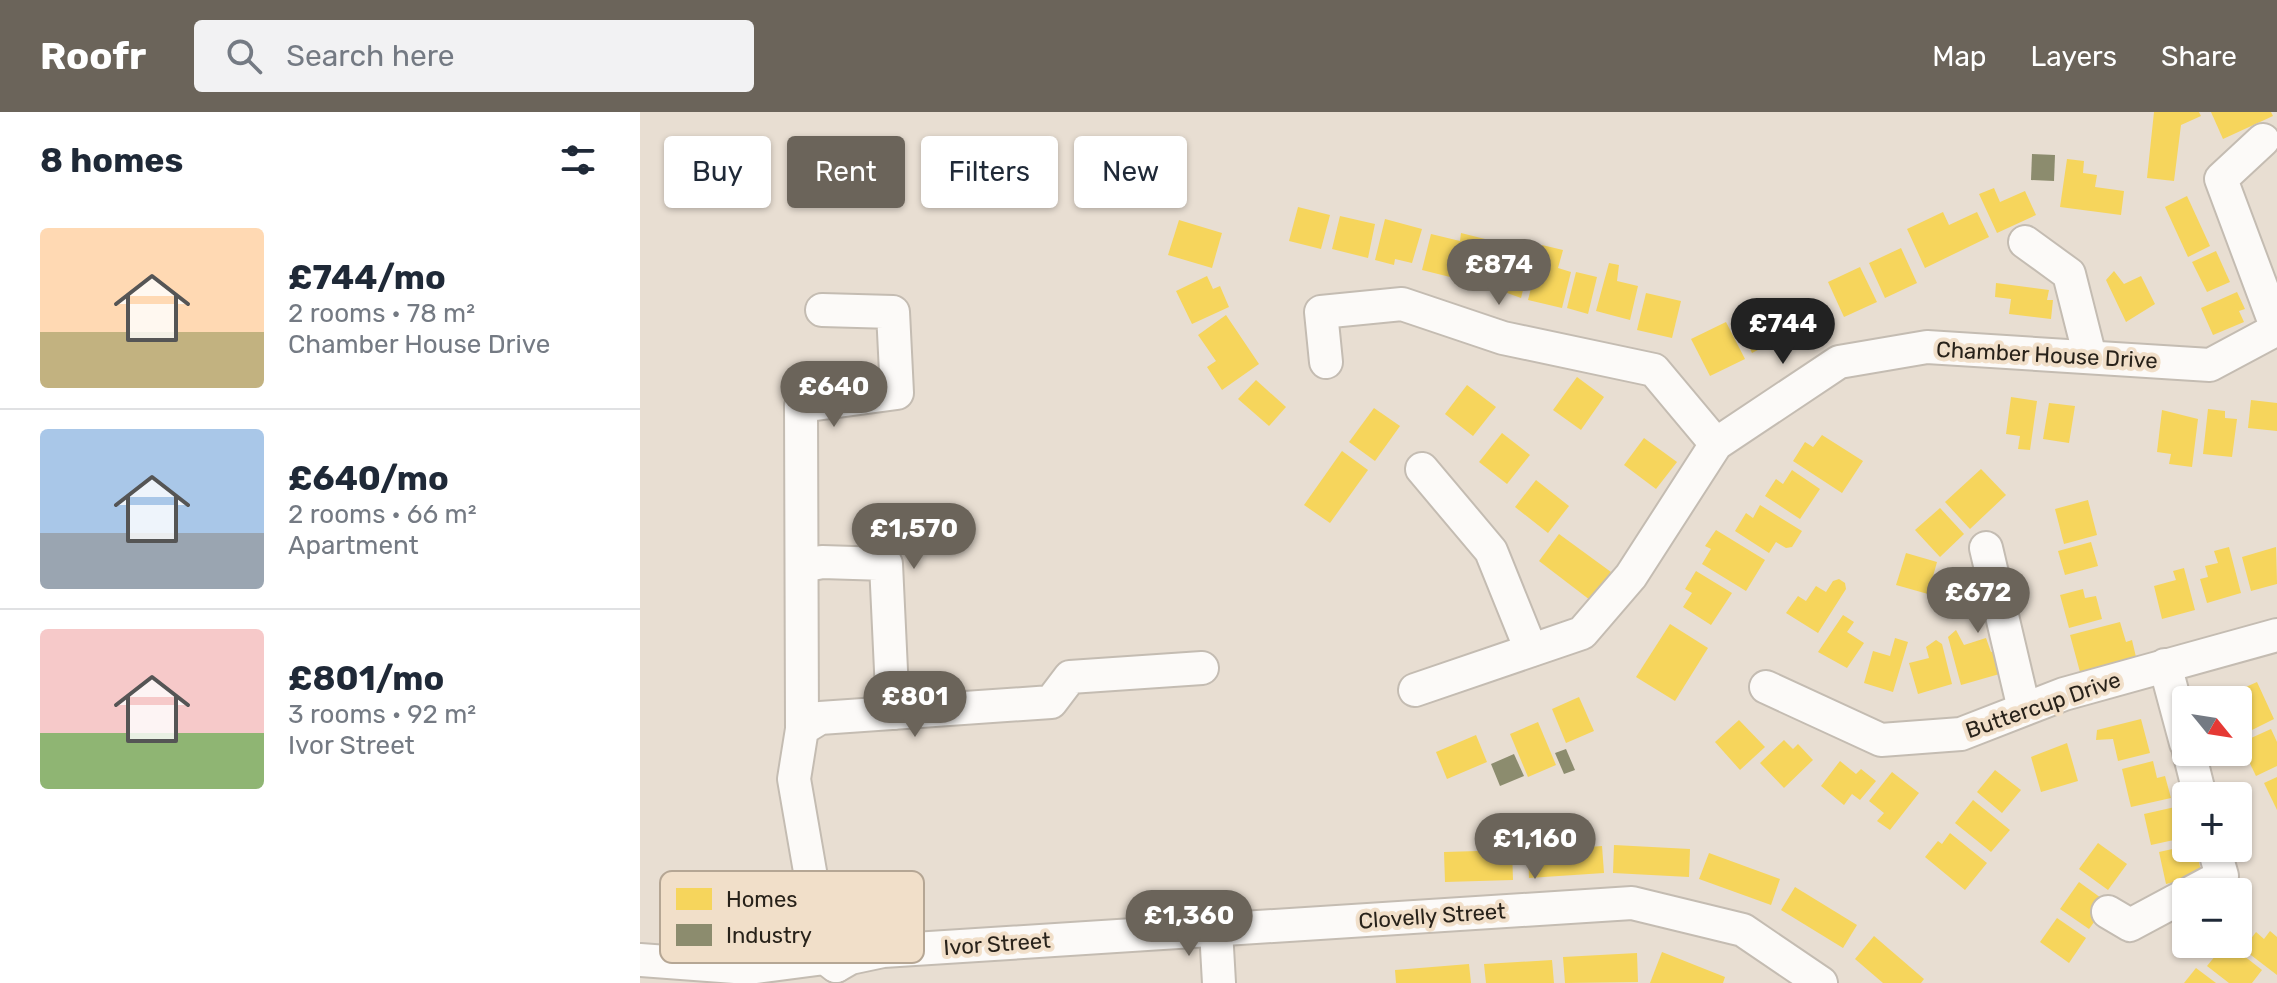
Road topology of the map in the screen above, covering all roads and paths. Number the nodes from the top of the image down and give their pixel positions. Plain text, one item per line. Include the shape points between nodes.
1 (2263, 140) dead end
2 (2025, 242) dead end
3 (822, 310) dead end
4 (2277, 329) edge
5 (2090, 357) junction
6 (1326, 362) dead end
7 (1716, 444) junction
8 (1422, 469) dead end
9 (1986, 548) dead end
10 (802, 566) junction
11 (2277, 635) edge
12 (1531, 650) junction
13 (2165, 665) junction
14 (1202, 668) dead end
15 (1766, 687) dead end
16 (1415, 690) dead end
17 (2172, 691) edge
18 (2024, 709) junction
19 (893, 713) junction
20 (802, 729) junction
21 (813, 871) edge
22 (2172, 902) edge
23 (2108, 912) dead end
24 (1216, 930) junction
25 (924, 948) edge
26 (640, 960) edge
27 (660, 961) edge
28 (680, 963) edge
29 (833, 969) edge
30 (1219, 983) edge
31 (1821, 983) edge

1 - 4 street via 2221,179
2 - 5 street via 2069,274
3 - 10 street via 893,312 897,393 801,406
4 - 5 street, Chamber House Drive via 2210,365
5 - 7 street, Chamber House Drive via 1927,347 1839,362
6 - 7 street via 1321,312 1402,304 1503,338 1654,370
7 - 12 street, Chamber House Drive via 1631,576 1582,633
8 - 12 street via 1491,551
9 - 18 street
10 - 19 street via 886,564
10 - 20 street
11 - 13 street, Buttercup Drive
12 - 16 street, Chamber House Drive
13 - 17 street
13 - 18 street, Buttercup Drive
14 - 19 street via 1070,677 1051,702
15 - 18 street, Buttercup Drive via 1881,740 1961,734
19 - 20 street via 820,718
20 - 21 street via 794,779
22 - 23 street via 2130,925
24 - 25 street, Ivor Street
24 - 30 street
24 - 31 street, Clovelly Street via 1632,903 1743,930
26 - 27 street, Ivor Street
28 - 29 street, Ivor Street

